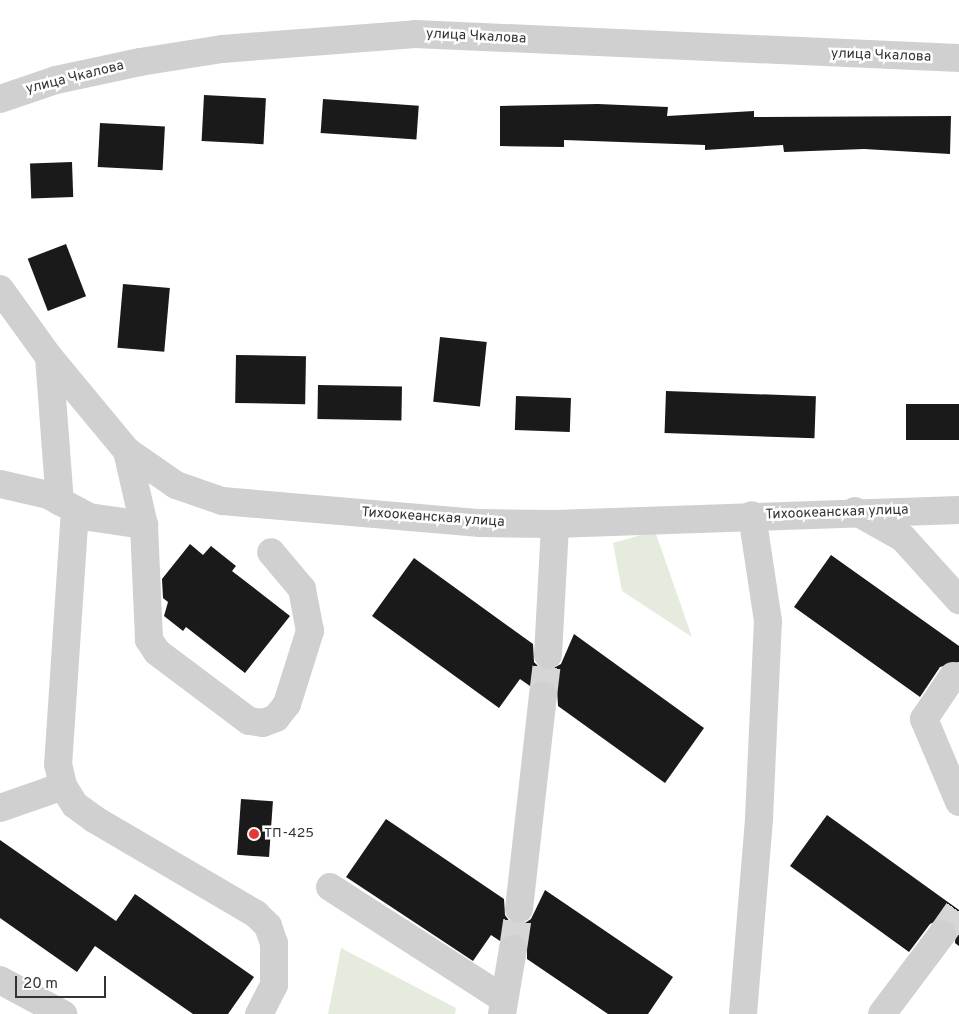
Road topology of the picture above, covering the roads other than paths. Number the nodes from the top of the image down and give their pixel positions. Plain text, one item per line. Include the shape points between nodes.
1 (959, 58) edge
2 (0, 99) edge
3 (0, 289) edge
4 (49, 357) junction
5 (127, 451) junction
6 (0, 484) edge
7 (67, 506) junction
8 (959, 510) edge
9 (854, 511) junction
10 (752, 515) junction
11 (555, 524) junction
12 (144, 526) junction
13 (903, 538) junction
14 (271, 552) dead end
15 (959, 570) edge
16 (959, 600) edge
17 (548, 655) tunnel mouth
18 (953, 676) dead end
19 (543, 695) tunnel mouth
20 (63, 786) junction
21 (959, 802) edge
22 (0, 808) edge
23 (330, 887) dead end
24 (519, 909) tunnel mouth
25 (942, 934) tunnel mouth
26 (512, 950) tunnel mouth
27 (0, 980) edge
28 (503, 1006) edge
29 (64, 1014) edge
30 (259, 1014) edge
31 (743, 1014) edge
32 (882, 1014) edge

1 - 2 street, улица Чкалова via 415,34 222,49 56,80
3 - 4 street, Тихоокеанская улица
4 - 5 street, Тихоокеанская улица
4 - 7 street
5 - 11 street, Тихоокеанская улица via 176,485 222,501 480,523
5 - 12 street
6 - 7 street via 29,489
7 - 12 street via 101,520
7 - 20 street via 58,764
8 - 9 street, Тихоокеанская улица
9 - 10 street, Тихоокеанская улица
9 - 13 street
10 - 11 street, Тихоокеанская улица
10 - 31 street via 768,621 759,818
11 - 17 street
12 - 14 street via 148,625 157,652 249,721 263,723 276,718 286,704 310,631 302,589
13 - 15 street
13 - 16 street
18 - 21 street via 924,719
19 - 24 street
20 - 22 street
20 - 30 street via 75,805 94,819 256,914 268,926 274,942 274,985
23 - 28 street
25 - 32 street
26 - 28 street
27 - 29 street

